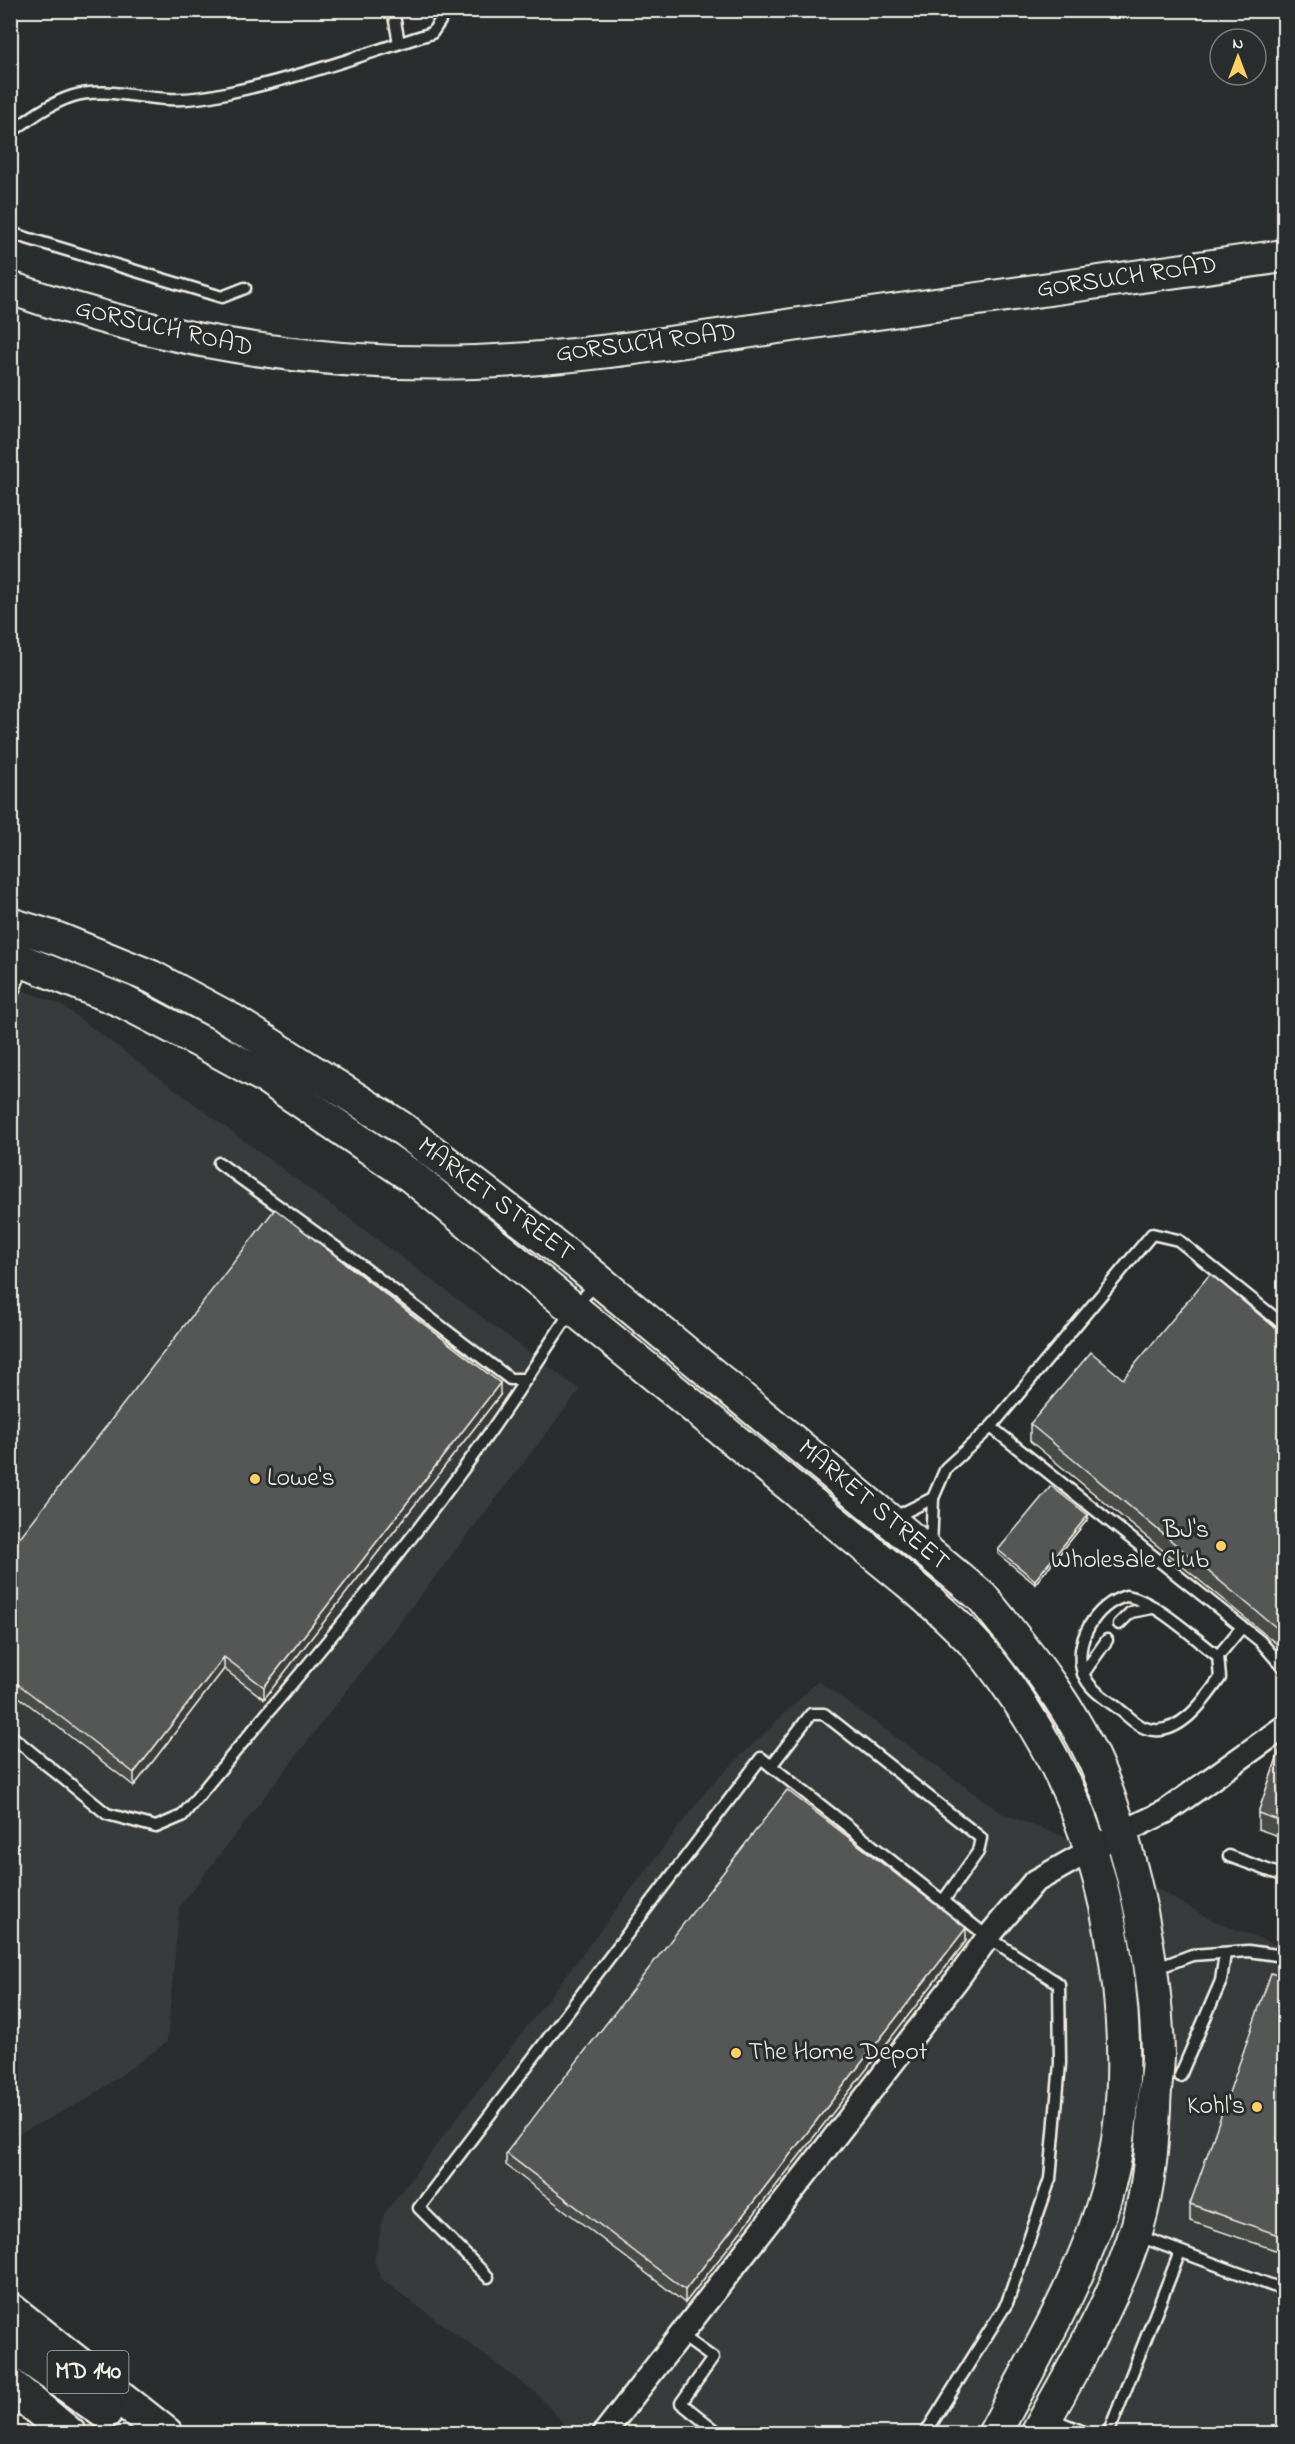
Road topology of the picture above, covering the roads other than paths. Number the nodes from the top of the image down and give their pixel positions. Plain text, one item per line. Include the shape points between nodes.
1 (393, 10) edge
2 (440, 10) edge
3 (399, 43) junction
4 (10, 133) edge
5 (10, 233) edge
6 (1284, 256) edge
7 (10, 288) edge
8 (245, 288) dead end
9 (10, 924) edge
10 (18, 959) edge
11 (10, 1000) edge
12 (219, 1163) dead end
13 (599, 1281) junction
14 (574, 1307) junction
15 (1284, 1325) edge
16 (526, 1379) junction
17 (991, 1427) junction
18 (933, 1498) junction
19 (889, 1520) junction
20 (931, 1555) junction
21 (1152, 1608) junction
22 (1119, 1624) dead end
23 (1242, 1627) junction
24 (1107, 1640) dead end
25 (1218, 1656) junction
26 (1284, 1668) edge
27 (1083, 1674) junction
28 (1284, 1727) edge
29 (10, 1735) edge
30 (771, 1766) junction
31 (1121, 1833) junction
32 (1091, 1849) junction
33 (1229, 1856) dead end
34 (1284, 1876) edge
35 (943, 1901) junction
36 (988, 1937) junction
37 (1225, 1953) junction
38 (1284, 1956) edge
39 (1149, 1971) junction
40 (1180, 2076) dead end
41 (1135, 2234) junction
42 (1180, 2252) junction
43 (488, 2277) dead end
44 (1284, 2290) edge
45 (10, 2310) edge
46 (681, 2335) junction
47 (10, 2344) edge
48 (10, 2385) edge
49 (1041, 2425) edge
50 (604, 2432) edge
51 (69, 2433) edge
52 (143, 2433) edge
53 (166, 2433) edge
54 (720, 2433) edge
55 (925, 2433) edge
56 (994, 2433) edge
57 (1089, 2433) edge
58 (1108, 2433) edge

1 - 3 lane
2 - 3 lane via 440,21 432,33
3 - 4 lane via 226,93 168,99 75,95
5 - 8 lane via 222,297
6 - 7 street, GORSUCH ROAD via 612,350 476,362 339,360 267,352 123,324
9 - 13 street, MARKET STREET via 152,977 232,1020 400,1127
10 - 11 lane
10 - 14 street, MARKET STREET via 122,1001 267,1078 411,1176
12 - 16 lane via 510,1379
13 - 14 lane
13 - 19 street, MARKET STREET
14 - 16 lane
14 - 32 street, MARKET STREET via 959,1627 989,1661 1032,1723 1068,1789
15 - 17 lane via 1178,1240 1152,1234
16 - 29 lane via 478,1452 344,1623 182,1816 156,1827 107,1814
17 - 18 lane via 946,1468
17 - 23 lane
18 - 19 lane
18 - 20 lane
19 - 20 street, MARKET STREET
20 - 31 street, MARKET STREET via 982,1597 1031,1658 1100,1772
21 - 22 lane via 1131,1612
21 - 25 lane
21 - 27 lane via 1126,1596 1107,1606 1083,1636
23 - 25 lane
23 - 26 lane
24 - 27 lane
25 - 27 lane via 1220,1677 1186,1718 1171,1728 1156,1731 1143,1728 1093,1689
28 - 31 street via 1164,1812
30 - 35 lane
30 - 35 lane via 811,1714 825,1714 834,1721 981,1838 978,1852
30 - 43 lane via 761,1758 419,2208
31 - 32 street
31 - 39 street, MARKET STREET via 1140,1905
32 - 36 street via 1034,1882
32 - 56 street, MARKET STREET via 1116,1955 1124,2046 1122,2113 1109,2183 1087,2253
33 - 34 lane
35 - 36 lane
36 - 46 street
36 - 55 lane via 1059,1984 1060,2063 1050,2179 1007,2303
37 - 38 lane via 1248,1951
37 - 39 lane via 1192,1955
37 - 40 lane via 1221,1981
39 - 41 street, MARKET STREET via 1158,2055 1152,2159
41 - 42 lane
41 - 49 street, MARKET STREET via 1113,2293
42 - 44 lane
42 - 58 lane
45 - 53 highway, MD 140
46 - 50 street
46 - 54 lane via 713,2358 681,2403
47 - 52 highway via 116,2420
48 - 51 highway, MD 140
49 - 57 lane

